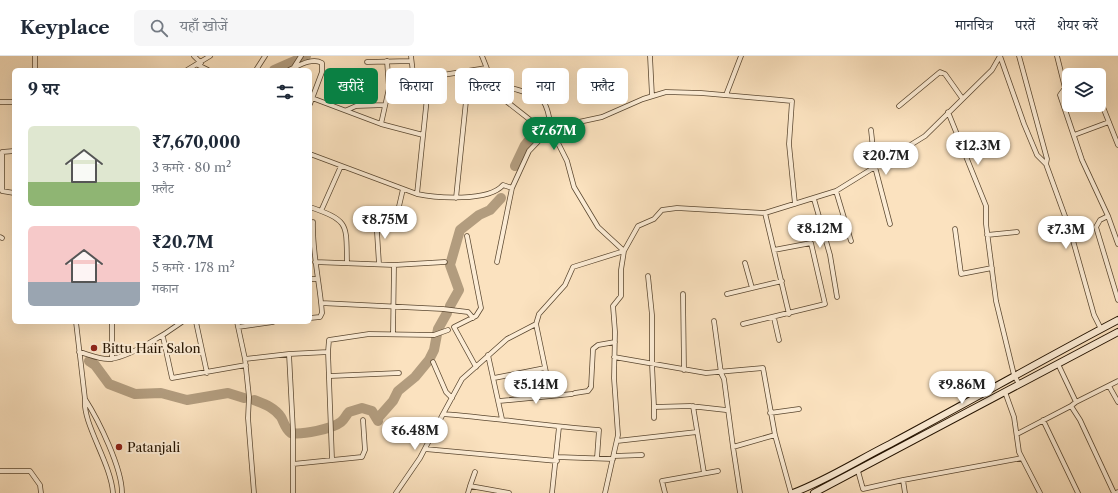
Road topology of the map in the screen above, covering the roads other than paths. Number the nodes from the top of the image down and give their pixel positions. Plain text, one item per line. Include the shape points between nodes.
1 (35, 56) edge
2 (194, 56) edge
3 (210, 56) edge
4 (265, 56) edge
5 (301, 56) edge
6 (482, 56) edge
7 (650, 56) edge
8 (741, 56) edge
9 (1000, 56) edge
10 (1018, 56) edge
11 (1057, 56) edge
12 (411, 58) edge
13 (387, 61) junction
14 (367, 62) dead end
15 (199, 64) junction
16 (35, 68) edge
17 (192, 68) edge
18 (205, 68) edge
19 (257, 68) edge
20 (294, 68) joint
21 (413, 68) edge
22 (486, 68) edge
23 (1062, 72) edge
24 (514, 90) edge
25 (726, 95) junction
26 (652, 96) junction
27 (312, 98) joint
28 (962, 98) junction
29 (0, 102) edge
30 (12, 102) edge
31 (426, 104) edge
32 (466, 104) edge
33 (508, 104) edge
34 (385, 105) junction
35 (899, 106) dead end
36 (347, 110) junction
37 (948, 112) junction
38 (1066, 112) edge
39 (1105, 112) edge
40 (1109, 122) junction
41 (381, 124) junction
42 (551, 128) junction
43 (871, 130) dead end
44 (548, 134) junction
45 (423, 135) junction
46 (1074, 135) junction
47 (1118, 145) edge
48 (12, 151) edge
49 (1, 152) edge
50 (312, 155) edge
51 (1046, 164) junction
52 (341, 166) junction
53 (875, 167) junction
54 (512, 188) junction
55 (403, 189) junction
56 (1, 191) edge
57 (836, 191) junction
58 (12, 193) edge
59 (416, 194) junction
60 (456, 198) junction
61 (814, 199) junction
62 (795, 204) junction
63 (312, 208) edge
64 (321, 211) junction
65 (766, 213) junction
66 (397, 215) dead end
67 (376, 216) dead end
68 (1108, 216) junction
69 (313, 222) dead end
70 (890, 224) dead end
71 (955, 229) dead end
72 (1017, 232) dead end
73 (987, 235) junction
74 (467, 236) dead end
75 (851, 241) dead end
76 (312, 244) edge
77 (1118, 244) edge
78 (774, 250) junction
79 (624, 251) junction
80 (315, 262) junction
81 (445, 262) dead end
82 (497, 262) dead end
83 (347, 263) junction
84 (745, 263) dead end
85 (379, 264) junction
86 (394, 265) junction
87 (992, 268) junction
88 (648, 276) dead end
89 (312, 279) edge
90 (317, 280) junction
91 (782, 281) junction
92 (752, 288) junction
93 (683, 294) dead end
94 (727, 294) dead end
95 (837, 297) dead end
96 (1118, 300) edge
97 (321, 303) junction
98 (394, 307) junction
99 (790, 314) junction
100 (312, 318) edge
101 (473, 318) junction
102 (774, 318) junction
103 (1118, 320) edge
104 (714, 321) dead end
105 (76, 324) edge
106 (112, 324) edge
107 (179, 324) edge
108 (197, 324) edge
109 (237, 324) edge
110 (259, 324) edge
111 (536, 324) junction
112 (743, 324) dead end
113 (238, 327) junction
114 (1101, 329) junction
115 (448, 330) dead end
116 (1118, 332) edge
117 (393, 334) junction
118 (163, 337) junction
119 (779, 340) dead end
120 (615, 342) junction
121 (78, 352) junction
122 (328, 352) junction
123 (289, 354) junction
124 (488, 355) junction
125 (614, 357) junction
126 (112, 359) junction
127 (245, 359) junction
128 (433, 362) dead end
129 (652, 364) junction
130 (1058, 364) junction
131 (246, 365) junction
132 (476, 367) junction
133 (545, 368) junction
134 (684, 370) junction
135 (207, 373) junction
136 (399, 373) dead end
137 (721, 373) junction
138 (1014, 375) junction
139 (330, 376) junction
140 (494, 378) junction
141 (1118, 381) edge
142 (1019, 384) junction
143 (1109, 386) junction
144 (1004, 392) junction
145 (551, 396) junction
146 (452, 398) junction
147 (85, 399) junction
148 (499, 401) junction
149 (1076, 402) junction
150 (1118, 402) edge
151 (693, 406) junction
152 (1071, 406) junction
153 (654, 407) junction
154 (799, 409) dead end
155 (726, 410) junction
156 (770, 413) junction
157 (443, 414) junction
158 (654, 418) dead end
159 (502, 419) junction
160 (362, 420) dead end
161 (1043, 420) junction
162 (559, 427) junction
163 (697, 432) junction
164 (1017, 434) junction
165 (775, 435) junction
166 (617, 441) junction
167 (732, 447) junction
168 (425, 450) junction
169 (642, 455) dead end
170 (613, 457) junction
171 (597, 458) junction
172 (1022, 458) junction
173 (332, 459) junction
174 (557, 459) junction
175 (293, 464) junction
176 (718, 470) dead end
177 (0, 471) edge
178 (858, 471) junction
179 (475, 472) dead end
180 (704, 473) junction
181 (903, 480) junction
182 (470, 486) junction
183 (864, 491) edge
184 (41, 493) edge
185 (113, 493) edge
186 (122, 493) edge
187 (254, 493) edge
188 (293, 493) edge
189 (396, 493) edge
190 (468, 493) edge
191 (509, 493) edge
192 (552, 493) edge
193 (605, 493) edge
194 (665, 493) edge
195 (740, 493) edge
196 (792, 493) edge
197 (814, 493) edge
198 (905, 493) edge
199 (1040, 493) edge
200 (1078, 493) edge
201 (1116, 493) edge

1 - 16 street
2 - 15 street
3 - 15 street
4 - 19 street
5 - 20 street
6 - 22 street
7 - 26 street
8 - 25 street
9 - 28 street via 992,70
9 - 51 street via 1024,124 1037,154
10 - 51 street via 1047,159
11 - 23 street
12 - 13 street
12 - 21 street
13 - 14 street
13 - 34 street via 389,88
15 - 17 street
15 - 18 street
20 - 27 street via 311,61 322,63 323,70
24 - 42 street via 541,100 546,108
25 - 26 street via 680,91
25 - 62 street via 792,101 789,144
26 - 42 street via 602,116
27 - 36 street
28 - 35 street via 945,74 940,72
28 - 37 street
29 - 30 street
31 - 45 street
32 - 60 street
33 - 44 street
34 - 36 street via 356,106
34 - 41 street
36 - 41 street
37 - 53 street via 925,136
37 - 73 street via 986,206
38 - 46 street
39 - 40 street
40 - 46 street
40 - 47 street
41 - 45 street
42 - 44 street
43 - 53 street
44 - 54 street via 529,151
44 - 79 street via 562,149 574,187 598,227
45 - 59 street
46 - 68 street via 1082,160
48 - 49 street
49 - 56 street
50 - 52 street
51 - 114 street via 1070,230 1094,315
52 - 55 street
52 - 64 street
53 - 57 street
53 - 70 street
54 - 60 street via 502,185 492,193
54 - 82 street
55 - 59 street
55 - 66 street
56 - 58 street
57 - 61 street
57 - 75 street
59 - 60 street
61 - 62 street
61 - 95 street via 830,255
62 - 65 street
63 - 64 street
64 - 83 street via 344,224
65 - 78 street
65 - 79 street via 677,208 662,210 654,219 638,226
67 - 85 street
68 - 77 street
68 - 96 street via 1100,220 1096,227
69 - 76 street
71 - 87 street via 960,274
72 - 73 street
73 - 87 street
74 - 101 street via 481,304 480,312
76 - 80 street
78 - 91 street
78 - 99 street via 811,243 825,304
79 - 111 street via 573,267 565,285 539,314
79 - 120 street via 621,296 613,306
80 - 83 street
80 - 90 street
81 - 86 street
83 - 85 street
84 - 92 street
85 - 86 street
86 - 98 street
87 - 138 street via 996,301
88 - 129 street via 652,315
89 - 90 street
90 - 97 street
91 - 92 street
91 - 99 street
92 - 94 street
93 - 134 street
97 - 98 street
97 - 100 street via 321,316
98 - 101 street via 466,312
98 - 117 street
99 - 102 street
101 - 132 street via 454,328
102 - 112 street
102 - 119 street
103 - 114 street
104 - 137 street
105 - 121 street
106 - 126 street
107 - 118 street
108 - 135 street via 203,344
109 - 113 street
110 - 113 street
111 - 124 street via 508,339
111 - 133 street
113 - 127 street
114 - 138 street
115 - 117 street via 434,335
116 - 130 street
117 - 122 street via 332,339 328,343
118 - 126 street
118 - 135 street via 172,378
120 - 125 street
120 - 145 street via 598,345 593,349 591,387 588,391
121 - 126 street
121 - 147 street
122 - 123 street
122 - 139 street
123 - 127 street
123 - 175 street via 294,431
124 - 132 street
124 - 140 street
125 - 129 street
125 - 166 street
127 - 131 street
128 - 146 street via 446,392
129 - 134 street
129 - 153 street
130 - 142 street
130 - 149 street
131 - 135 street
131 - 187 street
132 - 146 street via 458,384
133 - 140 street
133 - 145 street
134 - 137 street
136 - 139 street
137 - 155 street via 724,379
137 - 156 street via 763,368
138 - 142 street
138 - 196 street via 967,404
139 - 173 street
140 - 148 street
141 - 143 street
142 - 144 street
143 - 149 street
143 - 150 street
144 - 164 street via 1014,416
144 - 178 street
145 - 148 street
146 - 157 street
147 - 185 street via 85,412 106,464
147 - 186 street via 98,422 120,475
148 - 159 street
149 - 152 street
151 - 153 street
151 - 155 street
151 - 163 street
152 - 161 street
152 - 201 street
153 - 158 street
154 - 156 street
155 - 167 street
156 - 165 street
157 - 159 street
157 - 168 street
159 - 162 street
160 - 173 street via 365,450 363,455
161 - 164 street
161 - 200 street
162 - 171 street via 599,430
162 - 174 street
163 - 166 street
163 - 180 street
164 - 172 street
165 - 167 street
165 - 196 street
166 - 170 street
167 - 195 street
168 - 174 street
168 - 189 street
169 - 170 street
170 - 171 street
170 - 193 street
171 - 174 street
172 - 181 street
172 - 199 street
173 - 175 street
174 - 192 street
175 - 188 street
176 - 180 street
177 - 184 street via 30,471 40,485
178 - 183 street
178 - 197 street
179 - 182 street
180 - 194 street via 662,481
181 - 183 street
181 - 198 street
182 - 190 street
182 - 191 street

